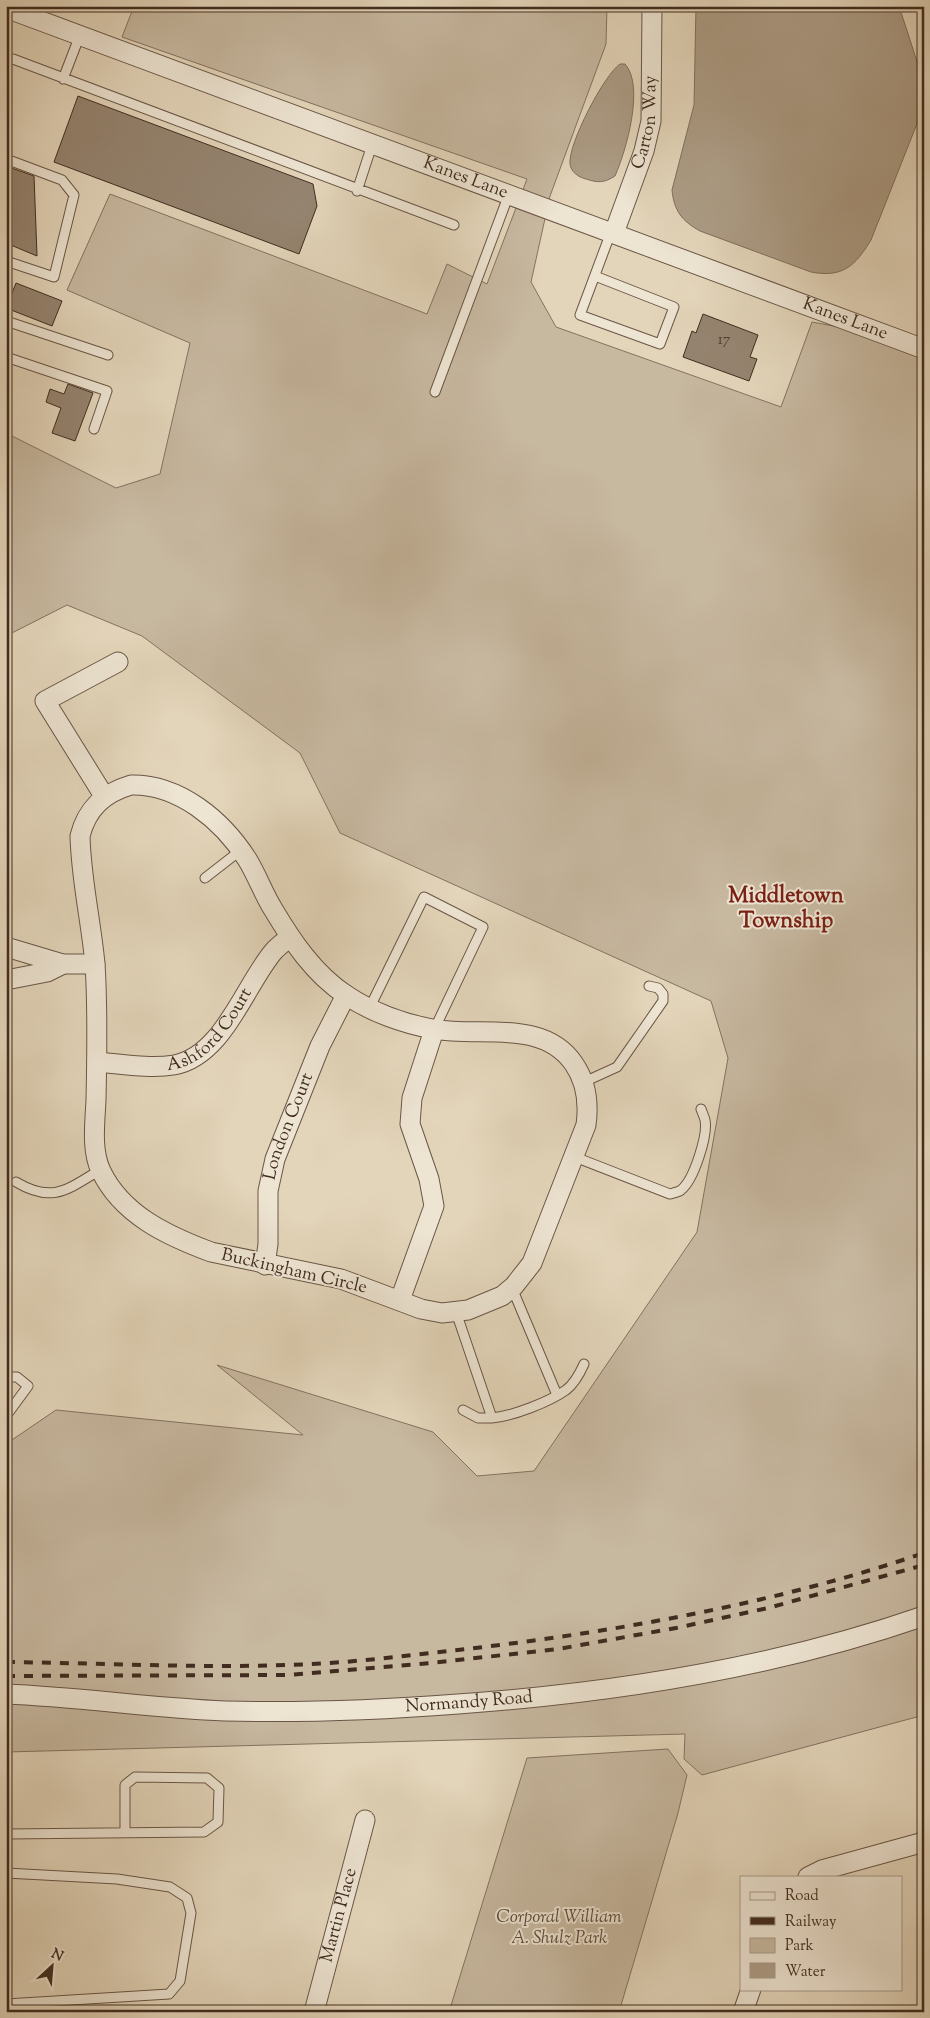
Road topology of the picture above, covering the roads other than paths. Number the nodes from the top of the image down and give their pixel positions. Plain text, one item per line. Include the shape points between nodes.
1 (652, 6) edge
2 (6, 8) edge
3 (80, 35) junction
4 (13, 59) dead end
5 (63, 79) junction
6 (372, 144) junction
7 (6, 159) edge
8 (357, 191) junction
9 (510, 194) junction
10 (454, 225) dead end
11 (613, 232) junction
12 (6, 261) edge
13 (594, 276) junction
14 (6, 320) edge
15 (924, 349) edge
16 (108, 355) dead end
17 (6, 356) edge
18 (435, 392) dead end
19 (94, 429) dead end
20 (118, 662) dead end
21 (104, 796) junction
22 (240, 850) junction
23 (205, 878) dead end
24 (290, 937) junction
25 (6, 946) edge
26 (63, 964) junction
27 (95, 964) junction
28 (6, 980) edge
29 (649, 986) dead end
30 (346, 995) junction
31 (370, 1007) junction
32 (434, 1030) junction
33 (97, 1062) junction
34 (584, 1082) junction
35 (701, 1109) dead end
36 (575, 1157) junction
37 (100, 1170) junction
38 (16, 1182) dead end
39 (265, 1265) junction
40 (512, 1288) junction
41 (400, 1300) junction
42 (456, 1312) junction
43 (584, 1364) dead end
44 (6, 1377) edge
45 (557, 1395) junction
46 (463, 1410) dead end
47 (6, 1416) edge
48 (492, 1418) junction
49 (924, 1616) edge
50 (6, 1694) edge
51 (365, 1820) dead end
52 (125, 1833) junction
53 (6, 1834) edge
54 (924, 1842) edge
55 (6, 1872) edge
56 (810, 1876) edge
57 (751, 1990) edge
58 (6, 2004) edge
59 (314, 2012) edge
60 (743, 2012) edge

1 - 11 street, Carton Way via 651,121 644,150
2 - 3 street, Kanes Lane
3 - 5 lane
3 - 6 street, Kanes Lane
4 - 5 lane
5 - 8 lane
6 - 8 lane
6 - 9 street, Kanes Lane
7 - 12 lane via 62,180 74,195 54,277
8 - 10 lane
9 - 11 street, Kanes Lane
9 - 18 lane
11 - 13 lane
11 - 15 street, Kanes Lane
13 - 13 lane via 580,316 660,344 674,306
14 - 16 lane
17 - 19 lane via 107,391
20 - 21 street via 46,701
21 - 22 street, Buckingham Circle via 131,785 160,787 201,810
21 - 27 street, Buckingham Circle via 91,808 80,836
22 - 23 lane
22 - 24 street, Buckingham Circle
24 - 30 street, Buckingham Circle via 311,965
24 - 33 street, Ashford Court via 273,951 222,1029 199,1055 167,1066
25 - 26 street
26 - 27 street
26 - 28 street via 47,972
27 - 33 street, Buckingham Circle
29 - 34 lane via 664,994 663,1001 617,1067
30 - 31 street, Buckingham Circle
30 - 39 street, London Court via 320,1046 275,1159 268,1192
31 - 32 street, Buckingham Circle via 407,1023
31 - 32 lane via 424,897 483,927
32 - 34 street, Buckingham Circle via 519,1034 547,1041 570,1057
32 - 41 street via 410,1109 412,1132 429,1180 434,1206
33 - 37 street, Buckingham Circle via 95,1133
34 - 36 street, Buckingham Circle via 588,1107 586,1125
35 - 36 lane via 705,1132 690,1180 681,1190 670,1194
36 - 40 street, Buckingham Circle via 537,1254
37 - 38 lane via 62,1193 43,1193
37 - 39 street, Buckingham Circle via 123,1204 152,1225 211,1252
39 - 41 street, Buckingham Circle via 341,1279
40 - 42 street, Buckingham Circle via 487,1303
40 - 45 lane
41 - 42 street, Buckingham Circle via 421,1309
42 - 48 lane
43 - 45 lane via 568,1389
44 - 47 lane via 17,1377 28,1386
45 - 48 lane
46 - 48 lane via 478,1418
49 - 50 street, Normandy Road via 764,1662 674,1679 531,1699 287,1712 224,1711 68,1696
51 - 59 street, Martin Place
52 - 52 lane via 204,1832 218,1822 218,1788 207,1778 135,1777 125,1785
52 - 53 lane
54 - 56 street
55 - 58 lane via 117,1879 170,1887 187,1898 191,1913 180,1981 169,1994
57 - 60 street

